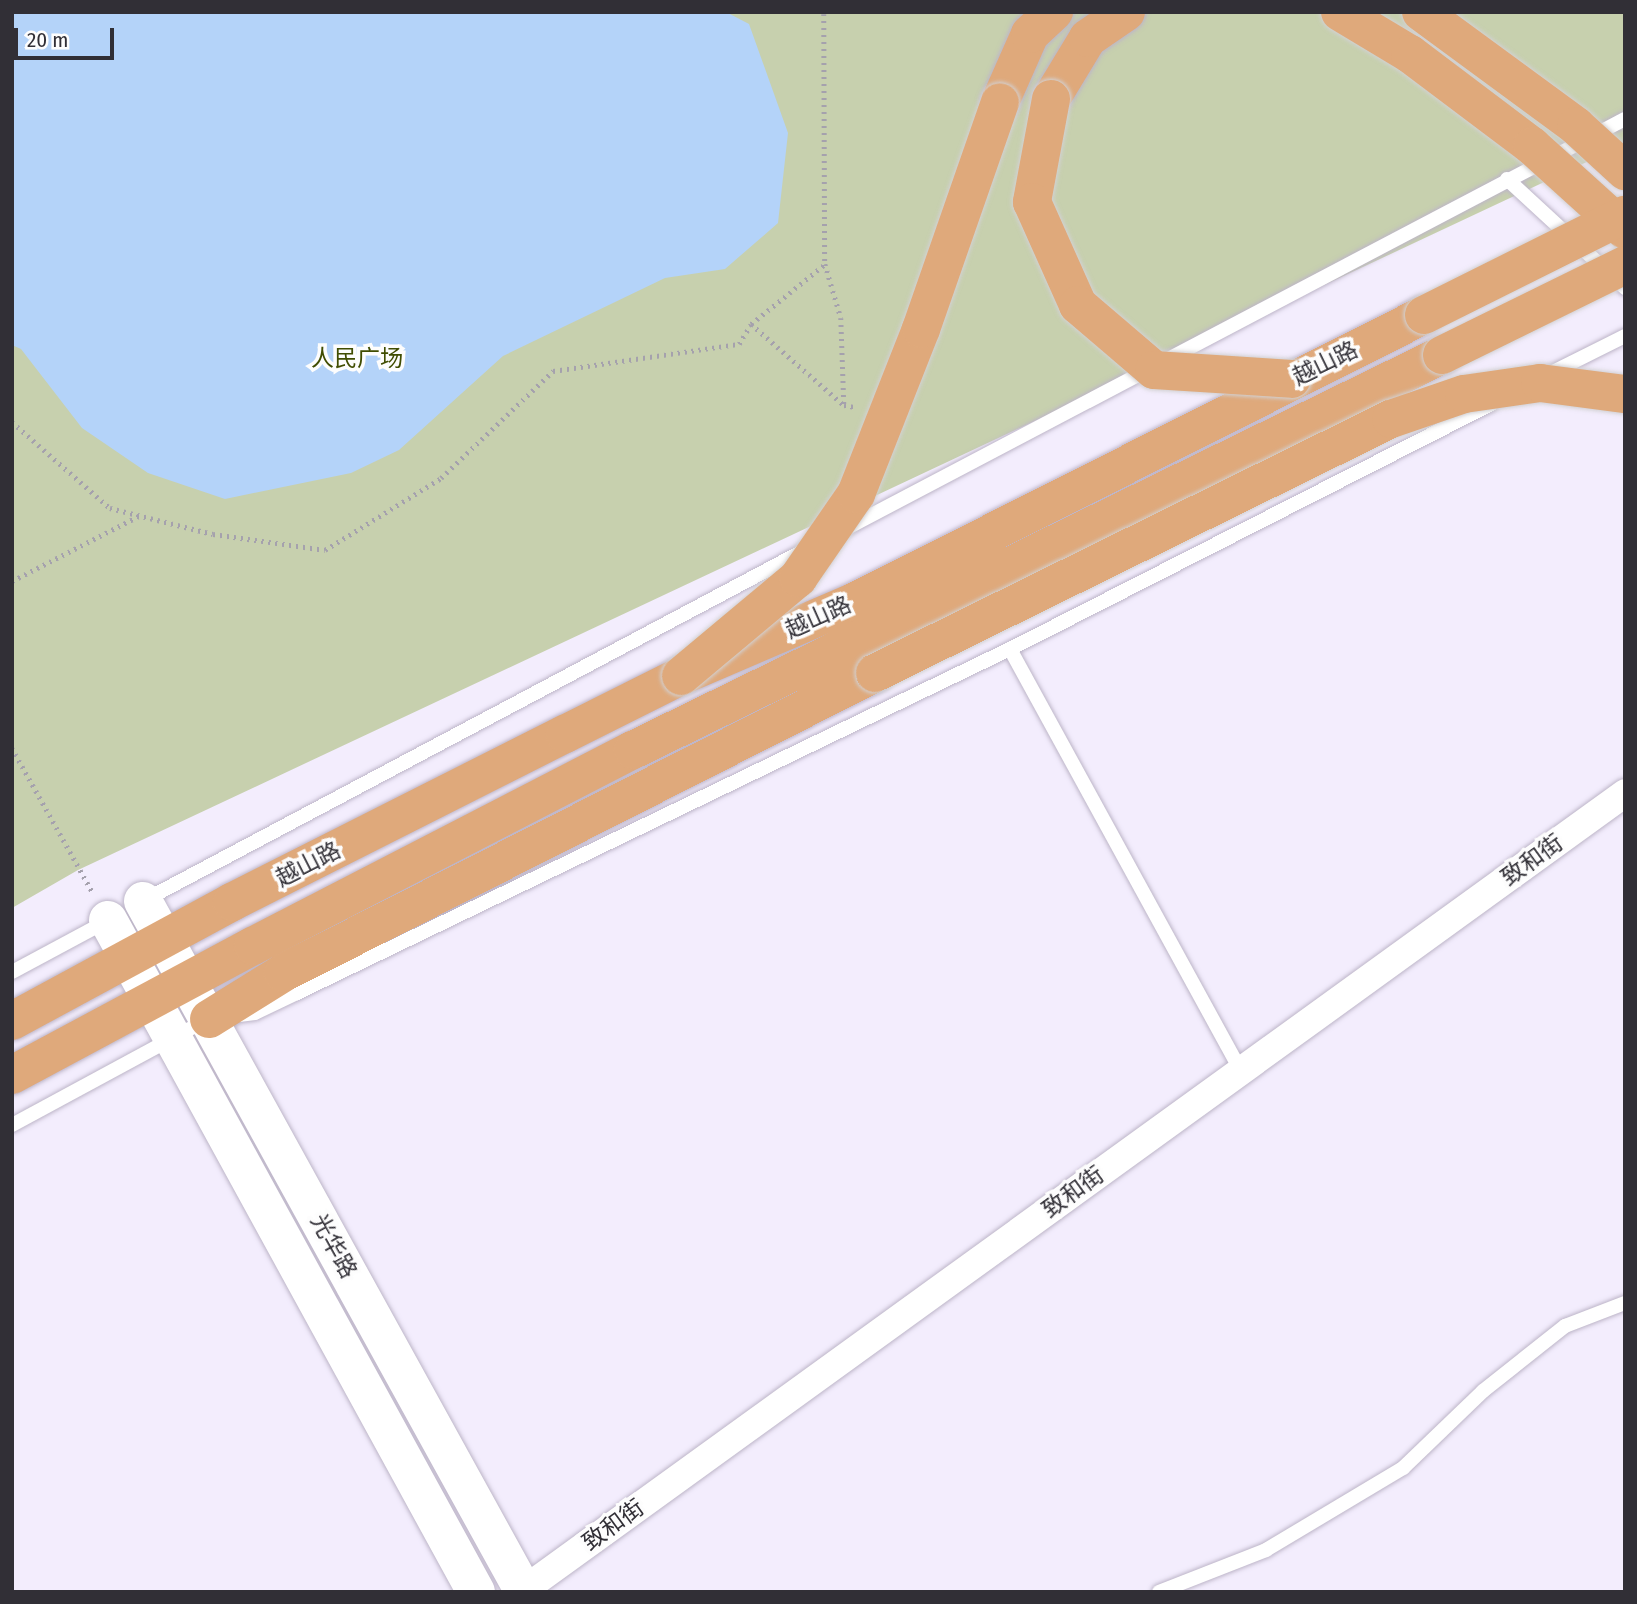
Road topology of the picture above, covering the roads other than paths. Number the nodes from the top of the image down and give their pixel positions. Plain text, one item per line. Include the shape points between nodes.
1 (1054, 12) edge
2 (1126, 12) edge
3 (1340, 12) edge
4 (1422, 12) edge
5 (1625, 119) edge
6 (1625, 171) edge
7 (1507, 179) junction
8 (1625, 215) edge
9 (1625, 230) edge
10 (1625, 265) edge
11 (1625, 288) edge
12 (1625, 336) edge
13 (1292, 379) junction
14 (1625, 394) edge
15 (1010, 649) junction
16 (681, 676) junction
17 (1625, 793) edge
18 (125, 911) junction
19 (164, 938) junction
20 (127, 957) junction
21 (12, 972) edge
22 (189, 982) junction
23 (151, 1003) junction
24 (209, 1019) junction
25 (12, 1021) edge
26 (171, 1039) junction
27 (1241, 1071) junction
28 (12, 1075) edge
29 (12, 1125) edge
30 (1625, 1303) edge
31 (523, 1591) edge
32 (476, 1592) edge
33 (1158, 1592) edge

1 - 16 main road, bridge via 1030,34 999,102 921,329 856,494 798,578
2 - 13 main road, bridge via 1088,38 1051,99 1032,202 1078,305 1154,370
3 - 9 main road, bridge via 1410,54 1532,146
4 - 6 main road, bridge via 1576,126
5 - 7 lane
7 - 11 lane
7 - 18 lane
8 - 13 main road, 越山路, bridge
10 - 22 main road, 越山路, bridge via 633,750
12 - 15 lane
13 - 16 main road, 越山路, bridge via 854,602
14 - 24 main road, bridge via 1541,383 1464,394 1391,419 875,673 283,973
15 - 24 lane via 255,1013
15 - 27 lane
16 - 19 main road, 越山路
17 - 27 street, 致和街
18 - 19 main road, 光华路
18 - 20 main road, 光华路
18 - 21 lane
19 - 20 main road, 越山路
19 - 22 main road, 光华路
20 - 23 main road, 光华路
20 - 25 main road, 越山路
22 - 23 main road
22 - 24 main road, 光华路
23 - 26 main road, 光华路
23 - 28 main road
24 - 26 lane
24 - 31 main road, 光华路
26 - 29 lane
26 - 32 main road, 光华路
27 - 31 street, 致和街
30 - 33 lane via 1565,1326 1483,1391 1403,1468 1266,1550

